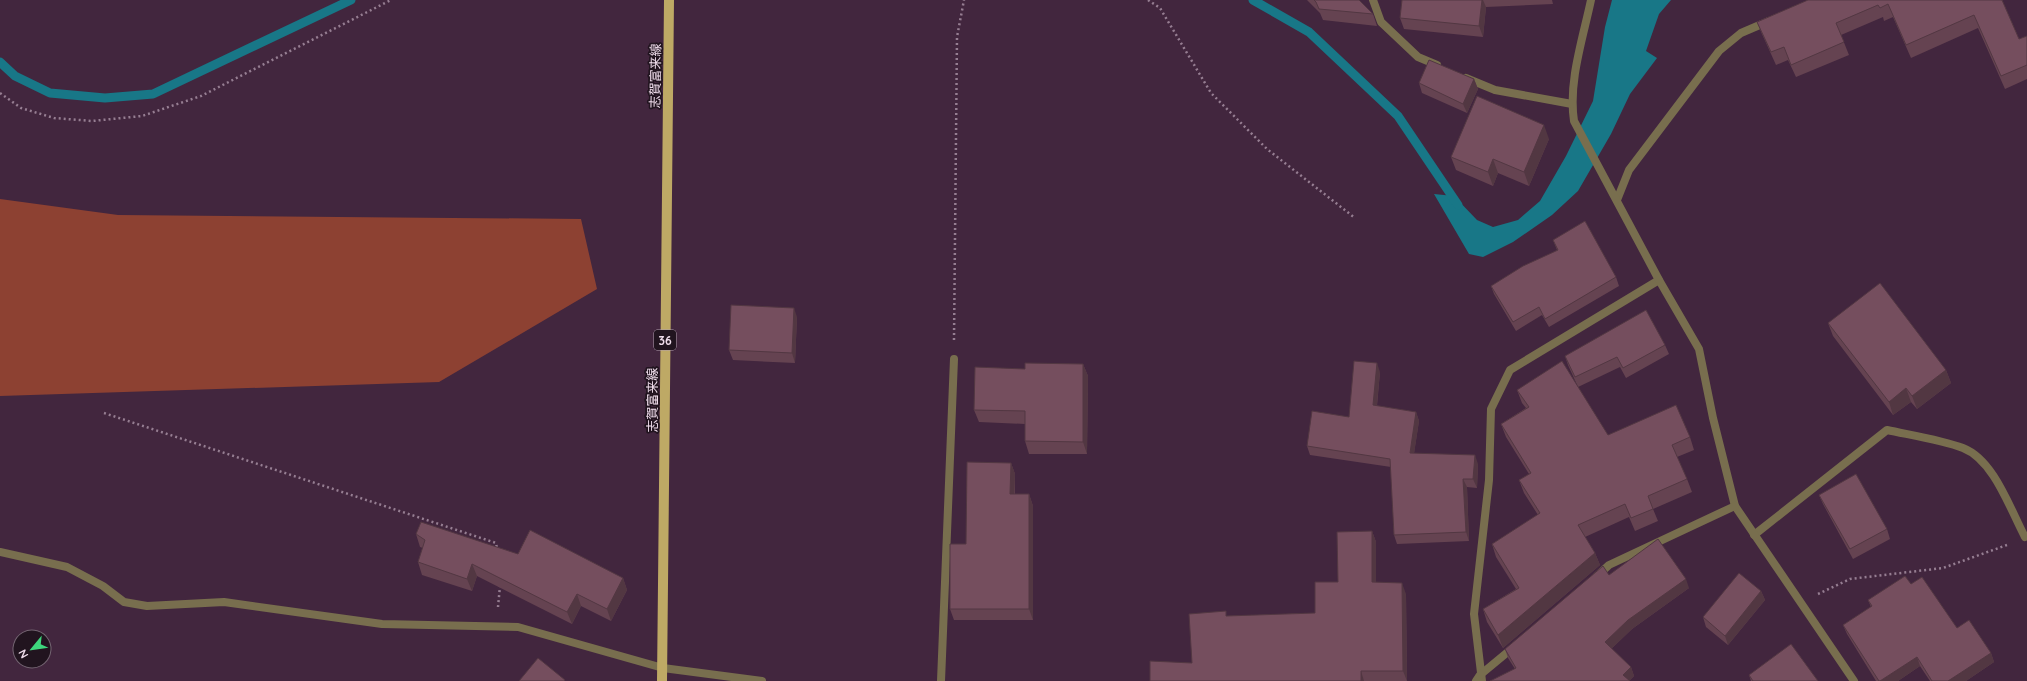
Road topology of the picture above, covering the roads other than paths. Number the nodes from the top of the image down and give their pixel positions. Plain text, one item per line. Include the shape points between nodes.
1 (669, 0) edge
2 (1373, 0) edge
3 (1589, 2) edge
4 (1775, 19) edge
5 (1446, 69) edge
6 (1460, 75) edge
7 (1572, 104) junction
8 (1617, 200) junction
9 (1658, 280) junction
10 (954, 359) road end
11 (1735, 506) junction
12 (1754, 535) junction
13 (2025, 537) road end
14 (0, 552) edge
15 (1591, 580) edge
16 (1521, 640) edge
17 (663, 668) junction
18 (1480, 679) edge
19 (662, 681) edge
20 (762, 681) edge
21 (941, 681) edge
22 (1854, 681) edge

1 - 17 main road, 志賀富来線 / 36
2 - 5 street via 1382,22 1418,57
3 - 7 street
4 - 8 street via 1741,33 1718,51 1629,170
6 - 7 street via 1495,90
7 - 8 street via 1574,121
8 - 9 street
9 - 11 street via 1699,349
9 - 18 street via 1510,370 1491,409 1488,480 1474,614 1480,652
10 - 21 street
11 - 12 street
11 - 15 street via 1609,565
12 - 13 street via 1887,430 1963,448 1980,458 1994,476
12 - 22 street
14 - 17 street via 67,567 103,586 124,602 147,606 224,602 382,624 518,627
16 - 18 street
17 - 19 main road, 志賀富来線 / 36
17 - 20 street

